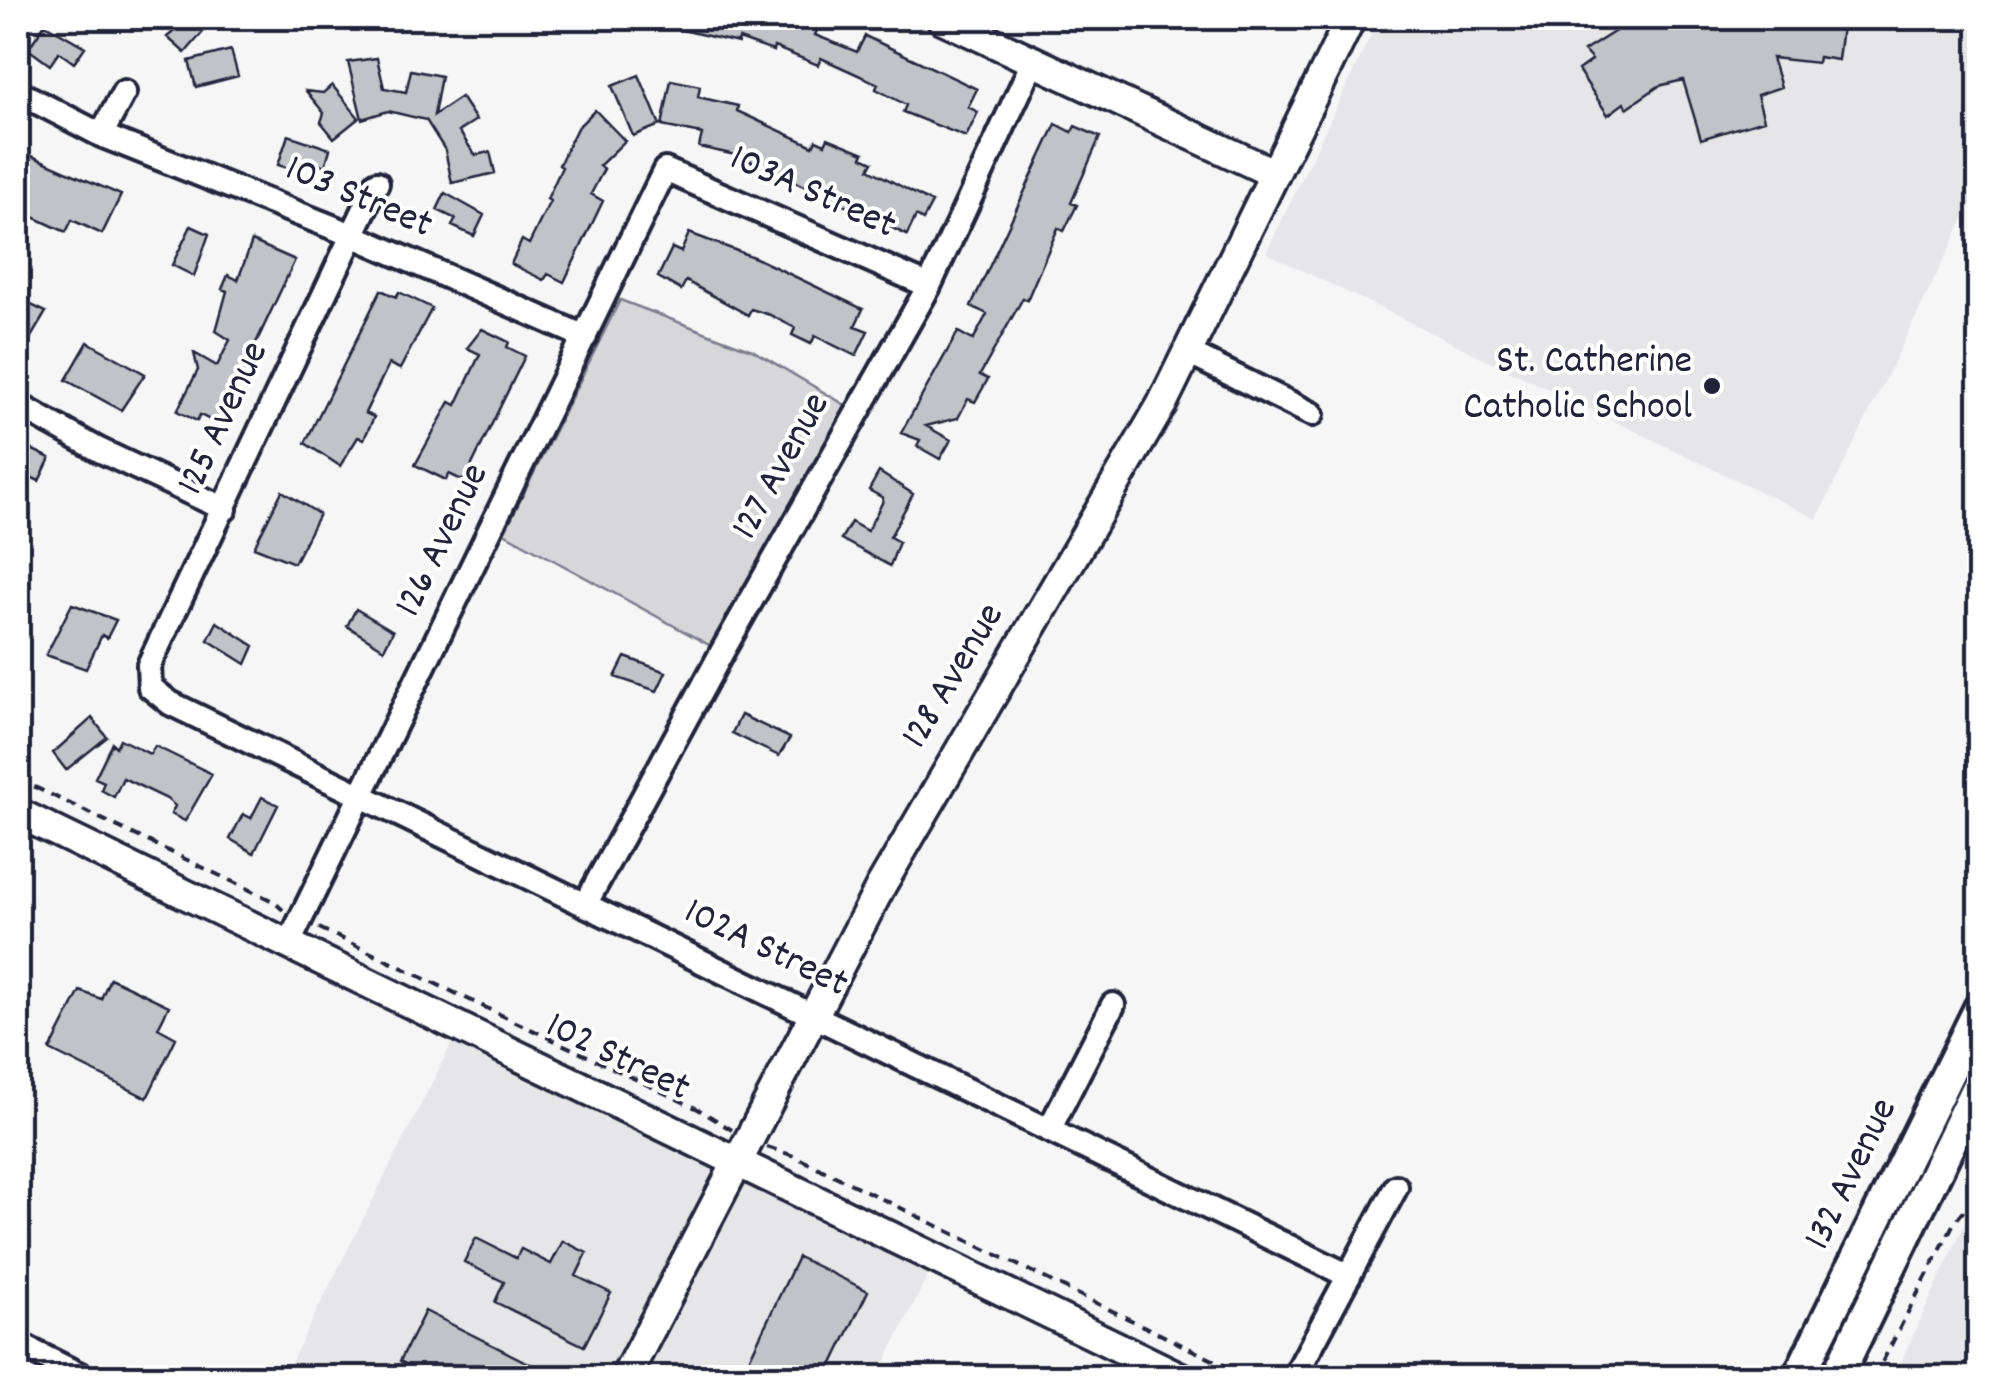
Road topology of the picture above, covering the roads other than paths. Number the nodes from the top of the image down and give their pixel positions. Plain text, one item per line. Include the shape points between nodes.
1 (941, 18) edge
2 (1351, 18) edge
3 (1034, 62) junction
4 (18, 92) edge
5 (124, 92) dead end
6 (102, 134) junction
7 (665, 170) joint
8 (1275, 174) junction
9 (378, 183) dead end
10 (352, 235) junction
11 (929, 286) junction
12 (585, 337) junction
13 (1188, 353) junction
14 (18, 404) edge
15 (1312, 414) dead end
16 (224, 509) junction
17 (150, 687) joint
18 (361, 797) junction
19 (18, 813) edge
20 (586, 903) junction
21 (295, 931) junction
22 (1113, 1005) dead end
23 (1980, 1008) edge
24 (812, 1016) junction
25 (1980, 1081) edge
26 (1049, 1130) junction
27 (741, 1149) junction
28 (1396, 1187) dead end
29 (1349, 1276) junction
30 (18, 1344) edge
31 (86, 1378) edge
32 (625, 1378) edge
33 (1182, 1378) edge
34 (1294, 1378) edge
35 (1798, 1378) edge
36 (1836, 1378) edge

1 - 3 street
2 - 8 street, 128 Avenue
3 - 8 street
3 - 11 street, 127 Avenue
4 - 6 street, 103 Street
5 - 6 street
6 - 10 street, 103 Street
7 - 11 street, 103A Street
7 - 12 street, 126 Avenue
8 - 13 street, 128 Avenue
9 - 10 street, 125 Avenue
10 - 12 street, 103 Street
10 - 16 street, 125 Avenue
11 - 20 street, 127 Avenue
12 - 18 street, 126 Avenue
13 - 15 street
13 - 24 street, 128 Avenue via 952,759
14 - 16 street
16 - 17 street, 125 Avenue via 149,664
17 - 18 street, 102A Street
18 - 20 street, 102A Street
18 - 21 street, 126 Avenue
19 - 21 street, 102 Street
20 - 24 street, 102A Street
21 - 27 street, 102 Street
22 - 26 street
23 - 35 main road, 132 Avenue
24 - 26 street, 102A Street
24 - 27 street, 128 Avenue
25 - 36 main road, 132 Avenue
26 - 29 street, 102A Street
27 - 32 street, 128 Avenue
27 - 33 street, 102 Street
28 - 29 street
29 - 34 street
30 - 31 street

